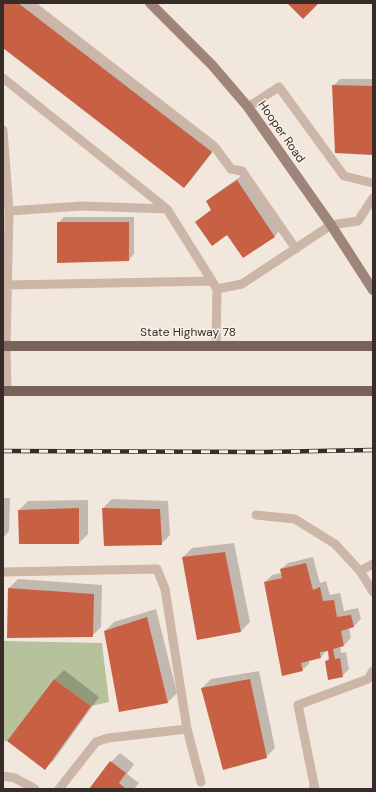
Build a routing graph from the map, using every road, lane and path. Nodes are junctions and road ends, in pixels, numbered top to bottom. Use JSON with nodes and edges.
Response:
{"nodes":[{"id":1,"x":29,"y":3,"type":"edge"},
{"id":2,"x":150,"y":3,"type":"edge"},
{"id":3,"x":3,"y":78,"type":"edge"},
{"id":4,"x":248,"y":107,"type":"junction"},
{"id":5,"x":3,"y":130,"type":"edge"},
{"id":6,"x":373,"y":183,"type":"edge"},
{"id":7,"x":373,"y":198,"type":"edge"},
{"id":8,"x":167,"y":209,"type":"junction"},
{"id":9,"x":9,"y":211,"type":"junction"},
{"id":10,"x":331,"y":225,"type":"junction"},
{"id":11,"x":296,"y":249,"type":"junction"},
{"id":12,"x":8,"y":285,"type":"junction"},
{"id":13,"x":215,"y":285,"type":"junction"},
{"id":14,"x":373,"y":290,"type":"edge"},
{"id":15,"x":4,"y":346,"type":"edge"},
{"id":16,"x":216,"y":346,"type":"junction"},
{"id":17,"x":373,"y":346,"type":"edge"},
{"id":18,"x":5,"y":391,"type":"edge"},
{"id":19,"x":373,"y":391,"type":"edge"},
{"id":20,"x":256,"y":515,"type":"dead end"},
{"id":21,"x":373,"y":564,"type":"edge"},
{"id":22,"x":360,"y":571,"type":"junction"},
{"id":23,"x":3,"y":572,"type":"edge"},
{"id":24,"x":373,"y":592,"type":"edge"},
{"id":25,"x":373,"y":670,"type":"edge"},
{"id":26,"x":186,"y":728,"type":"junction"},
{"id":27,"x":3,"y":776,"type":"edge"},
{"id":28,"x":201,"y":782,"type":"dead end"},
{"id":29,"x":34,"y":789,"type":"edge"},
{"id":30,"x":60,"y":789,"type":"edge"},
{"id":31,"x":314,"y":789,"type":"edge"}],
"edges":[{"from":1,"to":11,"type":"lane"},
{"from":2,"to":4,"type":"street","name":"Hooper Road"},
{"from":3,"to":8,"type":"lane"},
{"from":4,"to":6,"type":"lane"},
{"from":4,"to":10,"type":"street","name":"Hooper Road"},
{"from":5,"to":9,"type":"lane"},
{"from":7,"to":10,"type":"lane"},
{"from":8,"to":9,"type":"lane"},
{"from":8,"to":13,"type":"lane"},
{"from":9,"to":12,"type":"lane"},
{"from":10,"to":11,"type":"lane"},
{"from":10,"to":14,"type":"street","name":"Hooper Road"},
{"from":11,"to":13,"type":"lane"},
{"from":12,"to":13,"type":"lane"},
{"from":12,"to":15,"type":"lane"},
{"from":13,"to":16,"type":"lane"},
{"from":15,"to":16,"type":"main road","name":"State Highway 78"},
{"from":15,"to":18,"type":"lane"},
{"from":16,"to":17,"type":"main road","name":"State Highway 78"},
{"from":18,"to":19,"type":"main road"},
{"from":20,"to":22,"type":"lane"},
{"from":21,"to":22,"type":"lane"},
{"from":22,"to":24,"type":"lane"},
{"from":23,"to":26,"type":"lane"},
{"from":25,"to":31,"type":"lane"},
{"from":26,"to":28,"type":"lane"},
{"from":26,"to":30,"type":"lane"},
{"from":27,"to":29,"type":"lane"}]}
